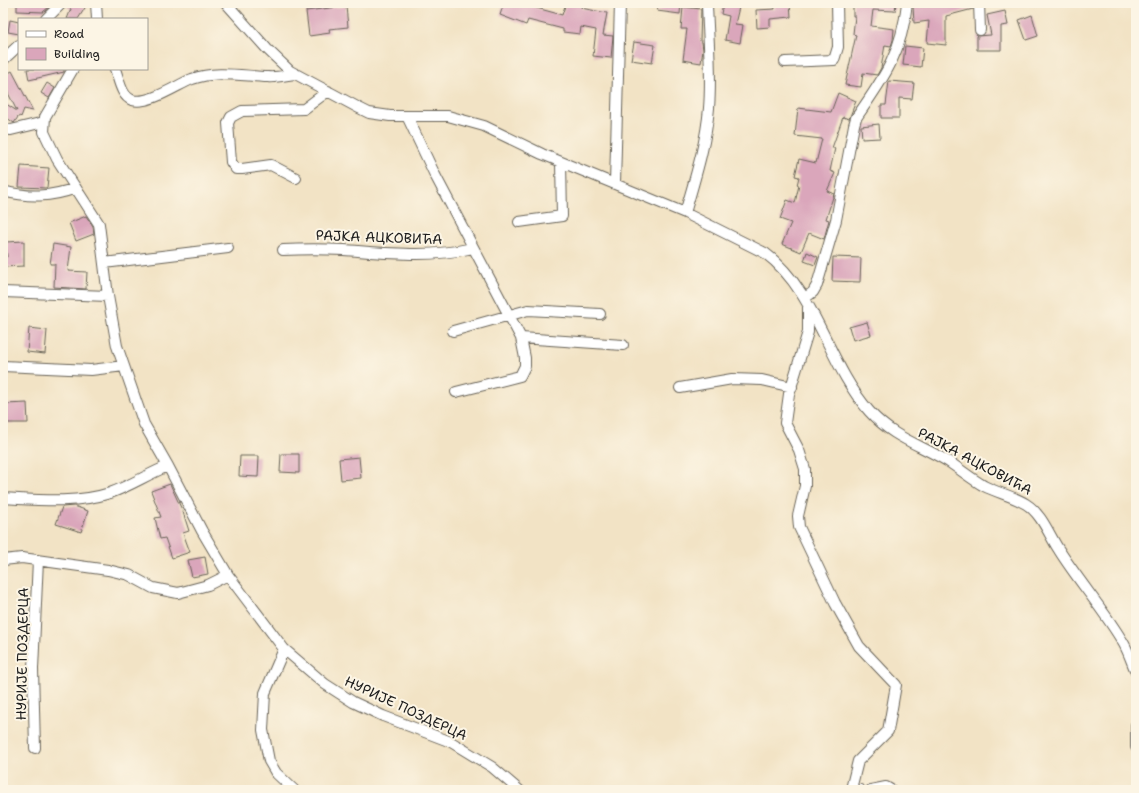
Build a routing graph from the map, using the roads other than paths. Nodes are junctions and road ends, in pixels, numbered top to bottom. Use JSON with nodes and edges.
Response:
{"nodes":[{"id":1,"x":62,"y":3,"type":"edge"},
{"id":2,"x":226,"y":3,"type":"edge"},
{"id":3,"x":620,"y":3,"type":"edge"},
{"id":4,"x":707,"y":3,"type":"edge"},
{"id":5,"x":837,"y":3,"type":"edge"},
{"id":6,"x":907,"y":3,"type":"edge"},
{"id":7,"x":979,"y":3,"type":"edge"},
{"id":8,"x":47,"y":18,"type":"edge"},
{"id":9,"x":980,"y":30,"type":"dead end"},
{"id":10,"x":18,"y":46,"type":"edge"},
{"id":11,"x":3,"y":60,"type":"edge"},
{"id":12,"x":785,"y":62,"type":"dead end"},
{"id":13,"x":72,"y":70,"type":"edge"},
{"id":14,"x":115,"y":70,"type":"edge"},
{"id":15,"x":295,"y":74,"type":"junction"},
{"id":16,"x":328,"y":91,"type":"junction"},
{"id":17,"x":407,"y":116,"type":"junction"},
{"id":18,"x":44,"y":122,"type":"junction"},
{"id":19,"x":3,"y":129,"type":"edge"},
{"id":20,"x":561,"y":162,"type":"junction"},
{"id":21,"x":296,"y":178,"type":"dead end"},
{"id":22,"x":615,"y":183,"type":"junction"},
{"id":23,"x":76,"y":188,"type":"junction"},
{"id":24,"x":3,"y":191,"type":"edge"},
{"id":25,"x":685,"y":213,"type":"junction"},
{"id":26,"x":519,"y":222,"type":"dead end"},
{"id":27,"x":228,"y":248,"type":"dead end"},
{"id":28,"x":473,"y":248,"type":"junction"},
{"id":29,"x":283,"y":250,"type":"dead end"},
{"id":30,"x":104,"y":263,"type":"junction"},
{"id":31,"x":3,"y":292,"type":"edge"},
{"id":32,"x":108,"y":296,"type":"junction"},
{"id":33,"x":806,"y":301,"type":"junction"},
{"id":34,"x":600,"y":314,"type":"dead end"},
{"id":35,"x":510,"y":315,"type":"junction"},
{"id":36,"x":453,"y":332,"type":"dead end"},
{"id":37,"x":521,"y":338,"type":"junction"},
{"id":38,"x":623,"y":345,"type":"dead end"},
{"id":39,"x":3,"y":366,"type":"edge"},
{"id":40,"x":124,"y":366,"type":"junction"},
{"id":41,"x":792,"y":387,"type":"junction"},
{"id":42,"x":680,"y":388,"type":"dead end"},
{"id":43,"x":456,"y":392,"type":"dead end"},
{"id":44,"x":168,"y":466,"type":"junction"},
{"id":45,"x":3,"y":498,"type":"edge"},
{"id":46,"x":3,"y":560,"type":"edge"},
{"id":47,"x":38,"y":560,"type":"junction"},
{"id":48,"x":228,"y":575,"type":"junction"},
{"id":49,"x":284,"y":649,"type":"junction"},
{"id":50,"x":1136,"y":672,"type":"edge"},
{"id":51,"x":1136,"y":725,"type":"edge"},
{"id":52,"x":1136,"y":747,"type":"edge"},
{"id":53,"x":36,"y":748,"type":"dead end"},
{"id":54,"x":294,"y":790,"type":"edge"},
{"id":55,"x":519,"y":790,"type":"edge"},
{"id":56,"x":860,"y":790,"type":"edge"},
{"id":57,"x":871,"y":790,"type":"edge"},
{"id":58,"x":891,"y":790,"type":"edge"}],
"edges":[{"from":1,"to":8,"type":"street"},
{"from":2,"to":15,"type":"street","name":"РАЈКА АЦКОВИЋА"},
{"from":3,"to":22,"type":"street"},
{"from":4,"to":25,"type":"street"},
{"from":5,"to":12,"type":"street"},
{"from":6,"to":33,"type":"street"},
{"from":7,"to":9,"type":"street"},
{"from":10,"to":11,"type":"street"},
{"from":13,"to":18,"type":"street"},
{"from":14,"to":15,"type":"street"},
{"from":15,"to":16,"type":"street","name":"РАЈКА АЦКОВИЋА"},
{"from":16,"to":17,"type":"street","name":"РАЈКА АЦКОВИЋА"},
{"from":16,"to":21,"type":"street"},
{"from":17,"to":20,"type":"street","name":"РАЈКА АЦКОВИЋА"},
{"from":17,"to":28,"type":"street","name":"РАЈКА АЦКОВИЋА"},
{"from":18,"to":19,"type":"street"},
{"from":18,"to":23,"type":"street","name":"НУРИЈЕ ПОЗДЕРЦА"},
{"from":20,"to":22,"type":"street","name":"РАЈКА АЦКОВИЋА"},
{"from":20,"to":26,"type":"street"},
{"from":22,"to":25,"type":"street","name":"РАЈКА АЦКОВИЋА"},
{"from":23,"to":24,"type":"street"},
{"from":23,"to":30,"type":"street","name":"НУРИЈЕ ПОЗДЕРЦА"},
{"from":25,"to":33,"type":"street","name":"РАЈКА АЦКОВИЋА"},
{"from":27,"to":30,"type":"street"},
{"from":28,"to":29,"type":"street","name":"РАЈКА АЦКОВИЋА"},
{"from":28,"to":35,"type":"street","name":"РАЈКА АЦКОВИЋА"},
{"from":30,"to":32,"type":"street","name":"НУРИЈЕ ПОЗДЕРЦА"},
{"from":31,"to":32,"type":"street"},
{"from":32,"to":40,"type":"street","name":"НУРИЈЕ ПОЗДЕРЦА"},
{"from":33,"to":41,"type":"street"},
{"from":33,"to":50,"type":"street","name":"РАЈКА АЦКОВИЋА"},
{"from":34,"to":35,"type":"street"},
{"from":35,"to":36,"type":"street"},
{"from":35,"to":37,"type":"street","name":"РАЈКА АЦКОВИЋА"},
{"from":37,"to":38,"type":"street"},
{"from":37,"to":43,"type":"street","name":"РАЈКА АЦКОВИЋА"},
{"from":39,"to":40,"type":"street"},
{"from":40,"to":44,"type":"street","name":"НУРИЈЕ ПОЗДЕРЦА"},
{"from":41,"to":42,"type":"street"},
{"from":41,"to":56,"type":"street"},
{"from":44,"to":45,"type":"street"},
{"from":44,"to":48,"type":"street","name":"НУРИЈЕ ПОЗДЕРЦА"},
{"from":46,"to":47,"type":"street"},
{"from":47,"to":48,"type":"street"},
{"from":47,"to":53,"type":"street","name":"НУРИЈЕ ПОЗДЕРЦА"},
{"from":48,"to":49,"type":"street","name":"НУРИЈЕ ПОЗДЕРЦА"},
{"from":49,"to":54,"type":"street"},
{"from":49,"to":55,"type":"street","name":"НУРИЈЕ ПОЗДЕРЦА"},
{"from":51,"to":52,"type":"street"},
{"from":57,"to":58,"type":"street"}]}
